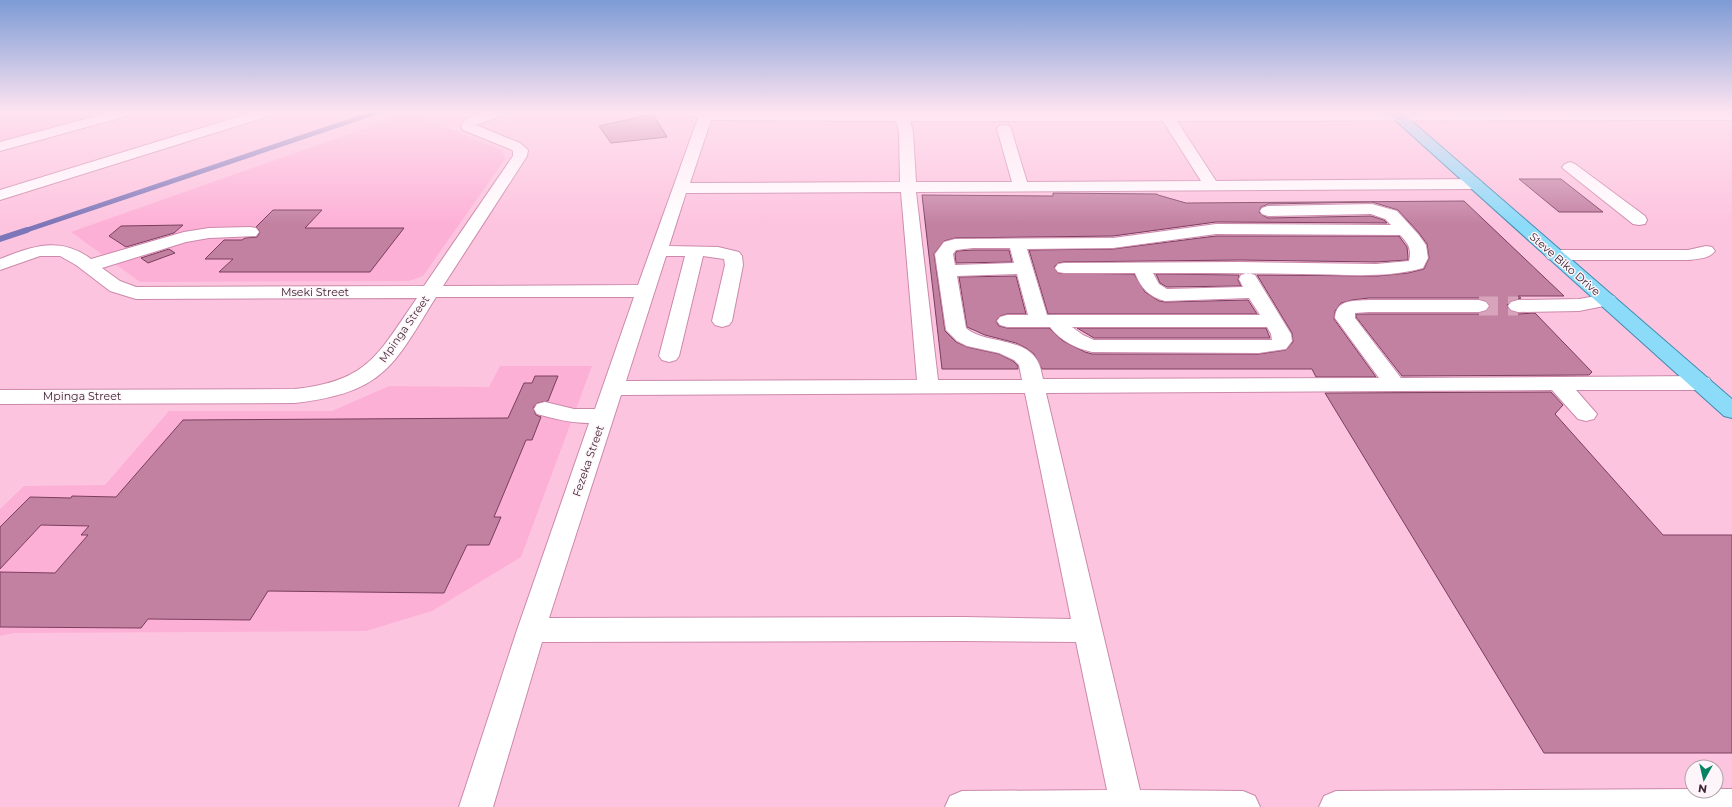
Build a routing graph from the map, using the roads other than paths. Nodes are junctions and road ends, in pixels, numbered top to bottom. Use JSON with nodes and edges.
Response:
{"nodes":[{"id":1,"x":149,"y":149,"type":"edge"},
{"id":2,"x":519,"y":149,"type":"edge"},
{"id":3,"x":693,"y":149,"type":"edge"},
{"id":4,"x":907,"y":149,"type":"edge"},
{"id":5,"x":1010,"y":149,"type":"edge"},
{"id":6,"x":1187,"y":149,"type":"edge"},
{"id":7,"x":1435,"y":149,"type":"edge"},
{"id":8,"x":1570,"y":167,"type":"dead end"},
{"id":9,"x":908,"y":186,"type":"junction"},
{"id":10,"x":1021,"y":186,"type":"junction"},
{"id":11,"x":1212,"y":186,"type":"junction"},
{"id":12,"x":680,"y":188,"type":"junction"},
{"id":13,"x":1481,"y":190,"type":"junction"},
{"id":14,"x":0,"y":195,"type":"edge"},
{"id":15,"x":1268,"y":210,"type":"dead end"},
{"id":16,"x":1639,"y":220,"type":"dead end"},
{"id":17,"x":1405,"y":230,"type":"junction"},
{"id":18,"x":250,"y":232,"type":"dead end"},
{"id":19,"x":1017,"y":243,"type":"junction"},
{"id":20,"x":1670,"y":244,"type":"dead end"},
{"id":21,"x":659,"y":251,"type":"junction"},
{"id":22,"x":695,"y":251,"type":"junction"},
{"id":23,"x":1706,"y":251,"type":"dead end"},
{"id":24,"x":1554,"y":255,"type":"junction"},
{"id":25,"x":1688,"y":256,"type":"junction"},
{"id":26,"x":0,"y":265,"type":"edge"},
{"id":27,"x":88,"y":266,"type":"junction"},
{"id":28,"x":1241,"y":267,"type":"junction"},
{"id":29,"x":1024,"y":268,"type":"junction"},
{"id":30,"x":1064,"y":268,"type":"dead end"},
{"id":31,"x":1142,"y":268,"type":"junction"},
{"id":32,"x":947,"y":271,"type":"junction"},
{"id":33,"x":645,"y":291,"type":"junction"},
{"id":34,"x":430,"y":292,"type":"junction"},
{"id":35,"x":1255,"y":292,"type":"junction"},
{"id":36,"x":1607,"y":300,"type":"junction"},
{"id":37,"x":1478,"y":306,"type":"tunnel mouth"},
{"id":38,"x":1518,"y":306,"type":"tunnel mouth"},
{"id":39,"x":722,"y":321,"type":"dead end"},
{"id":40,"x":1007,"y":321,"type":"dead end"},
{"id":41,"x":1047,"y":321,"type":"junction"},
{"id":42,"x":669,"y":356,"type":"dead end"},
{"id":43,"x":1701,"y":383,"type":"junction"},
{"id":44,"x":1395,"y":384,"type":"junction"},
{"id":45,"x":1558,"y":384,"type":"junction"},
{"id":46,"x":928,"y":386,"type":"junction"},
{"id":47,"x":1035,"y":387,"type":"junction"},
{"id":48,"x":613,"y":388,"type":"junction"},
{"id":49,"x":0,"y":397,"type":"edge"},
{"id":50,"x":545,"y":409,"type":"dead end"},
{"id":51,"x":1732,"y":411,"type":"edge"},
{"id":52,"x":1586,"y":414,"type":"dead end"},
{"id":53,"x":603,"y":416,"type":"junction"},
{"id":54,"x":531,"y":630,"type":"junction"},
{"id":55,"x":1088,"y":631,"type":"junction"},
{"id":56,"x":1732,"y":805,"type":"edge"},
{"id":57,"x":1127,"y":806,"type":"junction"},
{"id":58,"x":1627,"y":806,"type":"edge"},
{"id":59,"x":476,"y":807,"type":"edge"},
{"id":60,"x":962,"y":807,"type":"edge"},
{"id":61,"x":1243,"y":807,"type":"edge"},
{"id":62,"x":1336,"y":807,"type":"edge"}],
"edges":[{"from":1,"to":14,"type":"street"},
{"from":2,"to":34,"type":"street","name":"Mpinga Street"},
{"from":3,"to":12,"type":"street","name":"Fezeka Street"},
{"from":4,"to":9,"type":"street"},
{"from":5,"to":10,"type":"street"},
{"from":6,"to":11,"type":"street"},
{"from":7,"to":13,"type":"main road","name":"Steve Biko Drive"},
{"from":8,"to":16,"type":"street"},
{"from":9,"to":10,"type":"street"},
{"from":9,"to":12,"type":"street"},
{"from":9,"to":46,"type":"street"},
{"from":10,"to":11,"type":"street"},
{"from":11,"to":13,"type":"street"},
{"from":12,"to":21,"type":"street","name":"Fezeka Street"},
{"from":13,"to":24,"type":"main road","name":"Steve Biko Drive"},
{"from":15,"to":17,"type":"street"},
{"from":17,"to":19,"type":"street"},
{"from":17,"to":28,"type":"street"},
{"from":18,"to":27,"type":"street"},
{"from":19,"to":29,"type":"street"},
{"from":19,"to":32,"type":"street"},
{"from":20,"to":25,"type":"street"},
{"from":21,"to":22,"type":"street"},
{"from":21,"to":33,"type":"street","name":"Fezeka Street"},
{"from":22,"to":39,"type":"street"},
{"from":22,"to":42,"type":"street"},
{"from":23,"to":25,"type":"street"},
{"from":24,"to":25,"type":"street"},
{"from":24,"to":36,"type":"main road","name":"Steve Biko Drive"},
{"from":26,"to":27,"type":"street","name":"Mseki Street"},
{"from":27,"to":34,"type":"street","name":"Mseki Street"},
{"from":28,"to":31,"type":"street"},
{"from":28,"to":35,"type":"street"},
{"from":29,"to":32,"type":"street"},
{"from":29,"to":41,"type":"street"},
{"from":30,"to":31,"type":"street"},
{"from":31,"to":35,"type":"street"},
{"from":32,"to":47,"type":"street"},
{"from":33,"to":34,"type":"street","name":"Mseki Street"},
{"from":33,"to":48,"type":"street","name":"Fezeka Street"},
{"from":34,"to":49,"type":"street","name":"Mpinga Street"},
{"from":35,"to":41,"type":"street"},
{"from":36,"to":38,"type":"street"},
{"from":36,"to":43,"type":"main road","name":"Steve Biko Drive"},
{"from":37,"to":44,"type":"street"},
{"from":40,"to":41,"type":"street"},
{"from":43,"to":45,"type":"street"},
{"from":43,"to":51,"type":"main road","name":"Steve Biko Drive"},
{"from":44,"to":45,"type":"street"},
{"from":44,"to":47,"type":"street"},
{"from":45,"to":52,"type":"street"},
{"from":46,"to":47,"type":"street"},
{"from":46,"to":48,"type":"street"},
{"from":47,"to":55,"type":"street"},
{"from":48,"to":53,"type":"street","name":"Fezeka Street"},
{"from":50,"to":53,"type":"street"},
{"from":53,"to":54,"type":"street","name":"Fezeka Street"},
{"from":54,"to":55,"type":"street"},
{"from":54,"to":59,"type":"street","name":"Fezeka Street"},
{"from":55,"to":57,"type":"street"},
{"from":56,"to":58,"type":"street"},
{"from":57,"to":60,"type":"street"},
{"from":57,"to":61,"type":"street"},
{"from":58,"to":62,"type":"street"}]}
